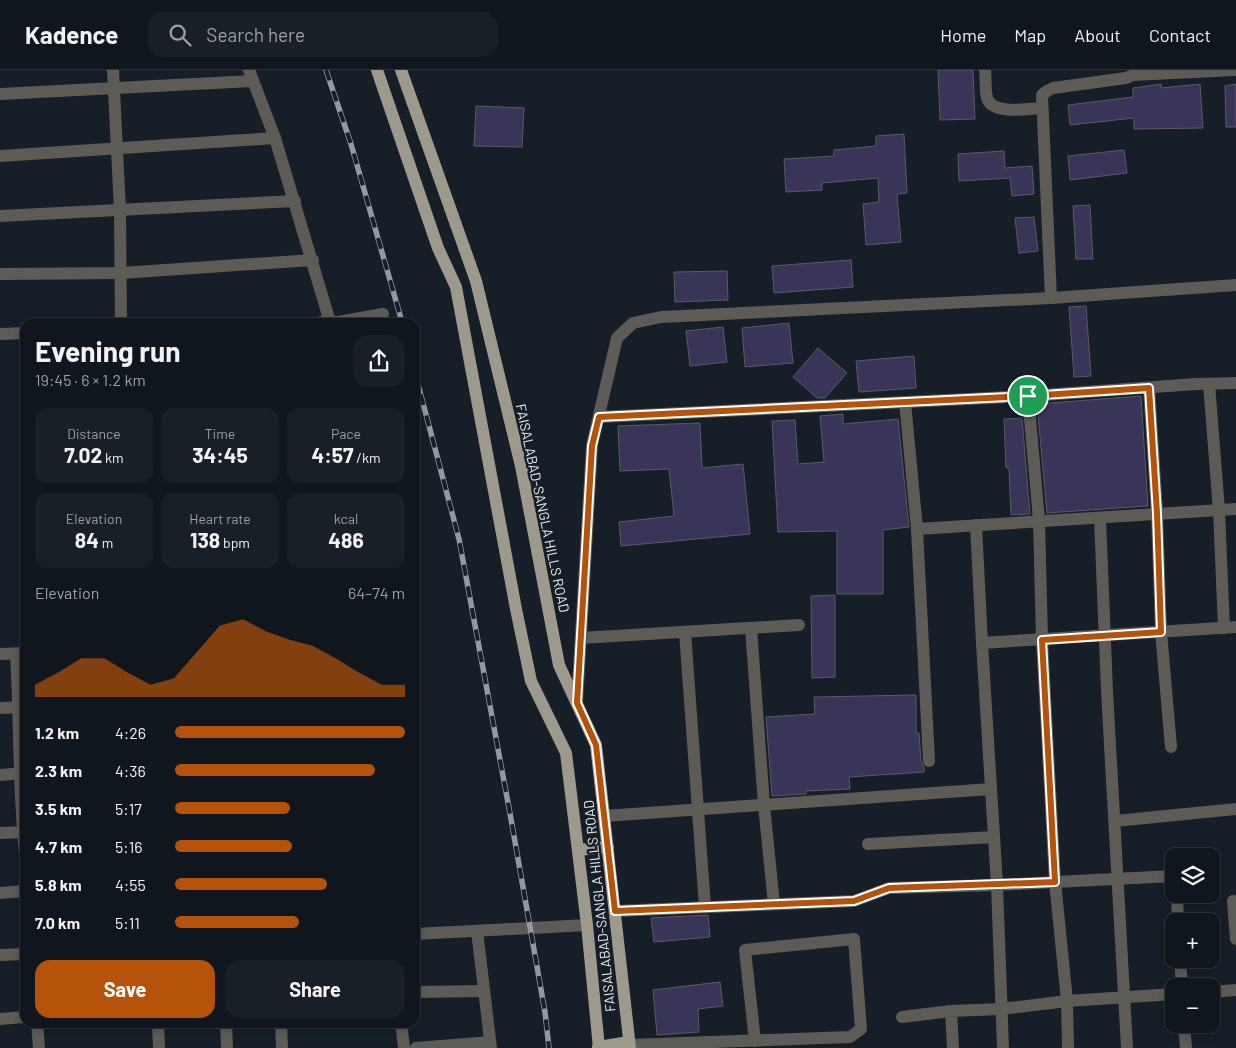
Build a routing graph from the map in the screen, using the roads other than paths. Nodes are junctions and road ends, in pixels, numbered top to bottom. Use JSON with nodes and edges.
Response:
{"nodes":[{"id":1,"x":113,"y":70,"type":"edge"},
{"id":2,"x":377,"y":70,"type":"edge"},
{"id":3,"x":401,"y":70,"type":"edge"},
{"id":4,"x":985,"y":70,"type":"edge"},
{"id":5,"x":1234,"y":70,"type":"edge"},
{"id":6,"x":1135,"y":72,"type":"edge"},
{"id":7,"x":250,"y":76,"type":"edge"},
{"id":8,"x":115,"y":87,"type":"junction"},
{"id":9,"x":0,"y":94,"type":"edge"},
{"id":10,"x":1042,"y":108,"type":"junction"},
{"id":11,"x":275,"y":138,"type":"junction"},
{"id":12,"x":117,"y":149,"type":"junction"},
{"id":13,"x":0,"y":156,"type":"edge"},
{"id":14,"x":295,"y":202,"type":"junction"},
{"id":15,"x":120,"y":210,"type":"junction"},
{"id":16,"x":0,"y":216,"type":"edge"},
{"id":17,"x":313,"y":260,"type":"junction"},
{"id":18,"x":121,"y":273,"type":"junction"},
{"id":19,"x":0,"y":274,"type":"edge"},
{"id":20,"x":1236,"y":285,"type":"edge"},
{"id":21,"x":1051,"y":298,"type":"junction"},
{"id":22,"x":382,"y":314,"type":"dead end"},
{"id":23,"x":121,"y":318,"type":"edge"},
{"id":24,"x":329,"y":318,"type":"edge"},
{"id":25,"x":360,"y":318,"type":"edge"},
{"id":26,"x":20,"y":333,"type":"edge"},
{"id":27,"x":0,"y":334,"type":"edge"},
{"id":28,"x":1236,"y":383,"type":"edge"},
{"id":29,"x":1209,"y":384,"type":"junction"},
{"id":30,"x":1149,"y":388,"type":"junction"},
{"id":31,"x":1028,"y":396,"type":"junction"},
{"id":32,"x":906,"y":402,"type":"junction"},
{"id":33,"x":599,"y":417,"type":"junction"},
{"id":34,"x":1236,"y":509,"type":"edge"},
{"id":35,"x":1219,"y":510,"type":"junction"},
{"id":36,"x":1157,"y":513,"type":"junction"},
{"id":37,"x":1100,"y":518,"type":"junction"},
{"id":38,"x":1038,"y":520,"type":"junction"},
{"id":39,"x":976,"y":525,"type":"junction"},
{"id":40,"x":917,"y":529,"type":"junction"},
{"id":41,"x":799,"y":624,"type":"dead end"},
{"id":42,"x":1230,"y":627,"type":"edge"},
{"id":43,"x":751,"y":628,"type":"junction"},
{"id":44,"x":685,"y":632,"type":"junction"},
{"id":45,"x":1161,"y":632,"type":"junction"},
{"id":46,"x":1105,"y":635,"type":"junction"},
{"id":47,"x":581,"y":638,"type":"junction"},
{"id":48,"x":1042,"y":640,"type":"junction"},
{"id":49,"x":982,"y":643,"type":"junction"},
{"id":50,"x":20,"y":653,"type":"edge"},
{"id":51,"x":0,"y":654,"type":"edge"},
{"id":52,"x":577,"y":703,"type":"junction"},
{"id":53,"x":20,"y":707,"type":"edge"},
{"id":54,"x":0,"y":708,"type":"edge"},
{"id":55,"x":1171,"y":747,"type":"dead end"},
{"id":56,"x":929,"y":760,"type":"dead end"},
{"id":57,"x":20,"y":773,"type":"edge"},
{"id":58,"x":0,"y":774,"type":"edge"},
{"id":59,"x":991,"y":789,"type":"junction"},
{"id":60,"x":764,"y":805,"type":"junction"},
{"id":61,"x":697,"y":809,"type":"junction"},
{"id":62,"x":1236,"y":810,"type":"edge"},
{"id":63,"x":604,"y":816,"type":"junction"},
{"id":64,"x":1115,"y":821,"type":"junction"},
{"id":65,"x":20,"y":832,"type":"edge"},
{"id":66,"x":0,"y":833,"type":"edge"},
{"id":67,"x":994,"y":837,"type":"junction"},
{"id":68,"x":868,"y":844,"type":"dead end"},
{"id":69,"x":608,"y":848,"type":"junction"},
{"id":70,"x":578,"y":850,"type":"junction"},
{"id":71,"x":1165,"y":876,"type":"edge"},
{"id":72,"x":1118,"y":879,"type":"junction"},
{"id":73,"x":1055,"y":882,"type":"junction"},
{"id":74,"x":997,"y":885,"type":"junction"},
{"id":75,"x":20,"y":891,"type":"edge"},
{"id":76,"x":0,"y":893,"type":"edge"},
{"id":77,"x":1233,"y":901,"type":"dead end"},
{"id":78,"x":774,"y":904,"type":"junction"},
{"id":79,"x":705,"y":907,"type":"junction"},
{"id":80,"x":615,"y":911,"type":"junction"},
{"id":81,"x":587,"y":925,"type":"junction"},
{"id":82,"x":477,"y":931,"type":"junction"},
{"id":83,"x":420,"y":934,"type":"edge"},
{"id":84,"x":1236,"y":939,"type":"edge"},
{"id":85,"x":20,"y":954,"type":"edge"},
{"id":86,"x":0,"y":955,"type":"edge"},
{"id":87,"x":1236,"y":990,"type":"edge"},
{"id":88,"x":484,"y":991,"type":"junction"},
{"id":89,"x":1220,"y":991,"type":"edge"},
{"id":90,"x":420,"y":992,"type":"edge"},
{"id":91,"x":1165,"y":995,"type":"edge"},
{"id":92,"x":1124,"y":998,"type":"junction"},
{"id":93,"x":1067,"y":1001,"type":"junction"},
{"id":94,"x":1001,"y":1009,"type":"junction"},
{"id":95,"x":951,"y":1011,"type":"junction"},
{"id":96,"x":20,"y":1017,"type":"edge"},
{"id":97,"x":902,"y":1017,"type":"dead end"},
{"id":98,"x":0,"y":1018,"type":"edge"},
{"id":99,"x":37,"y":1028,"type":"edge"},
{"id":100,"x":158,"y":1028,"type":"edge"},
{"id":101,"x":226,"y":1028,"type":"edge"},
{"id":102,"x":281,"y":1028,"type":"edge"},
{"id":103,"x":402,"y":1028,"type":"edge"},
{"id":104,"x":1185,"y":1033,"type":"edge"},
{"id":105,"x":755,"y":1040,"type":"junction"},
{"id":106,"x":490,"y":1045,"type":"edge"},
{"id":107,"x":630,"y":1045,"type":"edge"},
{"id":108,"x":599,"y":1047,"type":"edge"},
{"id":109,"x":38,"y":1048,"type":"edge"},
{"id":110,"x":159,"y":1048,"type":"edge"},
{"id":111,"x":227,"y":1048,"type":"edge"},
{"id":112,"x":282,"y":1048,"type":"edge"},
{"id":113,"x":404,"y":1048,"type":"edge"},
{"id":114,"x":416,"y":1048,"type":"edge"},
{"id":115,"x":615,"y":1048,"type":"edge"},
{"id":116,"x":953,"y":1048,"type":"edge"},
{"id":117,"x":1003,"y":1048,"type":"edge"},
{"id":118,"x":1068,"y":1048,"type":"edge"},
{"id":119,"x":1128,"y":1048,"type":"edge"},
{"id":120,"x":1186,"y":1048,"type":"edge"}],
"edges":[{"from":1,"to":8,"type":"street"},
{"from":2,"to":70,"type":"main road","name":"FAISALABAD-SANGLA HILLS ROAD"},
{"from":3,"to":52,"type":"main road","name":"FAISALABAD-SANGLA HILLS ROAD"},
{"from":4,"to":10,"type":"street"},
{"from":5,"to":6,"type":"street"},
{"from":6,"to":10,"type":"street"},
{"from":7,"to":8,"type":"street"},
{"from":7,"to":11,"type":"street"},
{"from":8,"to":9,"type":"street"},
{"from":8,"to":12,"type":"street"},
{"from":10,"to":21,"type":"street"},
{"from":11,"to":12,"type":"street"},
{"from":11,"to":14,"type":"street"},
{"from":12,"to":13,"type":"street"},
{"from":12,"to":15,"type":"street"},
{"from":14,"to":15,"type":"street"},
{"from":14,"to":17,"type":"street"},
{"from":15,"to":16,"type":"street"},
{"from":15,"to":18,"type":"street"},
{"from":17,"to":18,"type":"street"},
{"from":17,"to":24,"type":"street"},
{"from":18,"to":19,"type":"street"},
{"from":18,"to":23,"type":"street"},
{"from":20,"to":21,"type":"street"},
{"from":21,"to":33,"type":"street"},
{"from":22,"to":25,"type":"street"},
{"from":26,"to":27,"type":"street"},
{"from":28,"to":29,"type":"street"},
{"from":29,"to":30,"type":"street"},
{"from":29,"to":35,"type":"street"},
{"from":30,"to":31,"type":"street"},
{"from":30,"to":36,"type":"street"},
{"from":31,"to":32,"type":"street"},
{"from":31,"to":38,"type":"street"},
{"from":32,"to":33,"type":"street"},
{"from":32,"to":40,"type":"street"},
{"from":33,"to":47,"type":"street"},
{"from":34,"to":35,"type":"street"},
{"from":35,"to":36,"type":"street"},
{"from":35,"to":42,"type":"street"},
{"from":36,"to":37,"type":"street"},
{"from":36,"to":45,"type":"street"},
{"from":37,"to":38,"type":"street"},
{"from":37,"to":46,"type":"street"},
{"from":38,"to":39,"type":"street"},
{"from":38,"to":48,"type":"street"},
{"from":39,"to":40,"type":"street"},
{"from":39,"to":49,"type":"street"},
{"from":40,"to":56,"type":"street"},
{"from":41,"to":43,"type":"street"},
{"from":42,"to":45,"type":"street"},
{"from":43,"to":44,"type":"street"},
{"from":43,"to":60,"type":"street"},
{"from":44,"to":47,"type":"street"},
{"from":44,"to":61,"type":"street"},
{"from":45,"to":46,"type":"street"},
{"from":45,"to":55,"type":"street"},
{"from":46,"to":48,"type":"street"},
{"from":46,"to":64,"type":"street"},
{"from":47,"to":52,"type":"street"},
{"from":48,"to":49,"type":"street"},
{"from":48,"to":73,"type":"street"},
{"from":49,"to":59,"type":"street"},
{"from":50,"to":51,"type":"street"},
{"from":52,"to":63,"type":"main road","name":"FAISALABAD-SANGLA HILLS ROAD"},
{"from":53,"to":54,"type":"street"},
{"from":57,"to":58,"type":"street"},
{"from":59,"to":60,"type":"street"},
{"from":59,"to":67,"type":"street"},
{"from":60,"to":61,"type":"street"},
{"from":60,"to":78,"type":"street"},
{"from":61,"to":63,"type":"street"},
{"from":61,"to":79,"type":"street"},
{"from":62,"to":64,"type":"street"},
{"from":63,"to":69,"type":"main road","name":"FAISALABAD-SANGLA HILLS ROAD"},
{"from":64,"to":72,"type":"street"},
{"from":65,"to":66,"type":"street"},
{"from":67,"to":68,"type":"street"},
{"from":67,"to":74,"type":"street"},
{"from":69,"to":70,"type":"main road"},
{"from":69,"to":80,"type":"main road","name":"FAISALABAD-SANGLA HILLS ROAD"},
{"from":70,"to":81,"type":"main road","name":"FAISALABAD-SANGLA HILLS ROAD"},
{"from":71,"to":72,"type":"street"},
{"from":72,"to":73,"type":"street"},
{"from":72,"to":92,"type":"street"},
{"from":73,"to":74,"type":"street"},
{"from":73,"to":93,"type":"street"},
{"from":74,"to":78,"type":"street"},
{"from":74,"to":94,"type":"street"},
{"from":75,"to":76,"type":"street"},
{"from":77,"to":84,"type":"street"},
{"from":78,"to":79,"type":"street"},
{"from":79,"to":80,"type":"street"},
{"from":80,"to":107,"type":"main road","name":"FAISALABAD-SANGLA HILLS ROAD"},
{"from":81,"to":82,"type":"street"},
{"from":81,"to":108,"type":"main road","name":"FAISALABAD-SANGLA HILLS ROAD"},
{"from":82,"to":83,"type":"street"},
{"from":82,"to":88,"type":"street"},
{"from":85,"to":86,"type":"street"},
{"from":87,"to":89,"type":"street"},
{"from":88,"to":90,"type":"street"},
{"from":88,"to":106,"type":"street"},
{"from":91,"to":92,"type":"street"},
{"from":92,"to":93,"type":"street"},
{"from":92,"to":119,"type":"street"},
{"from":93,"to":94,"type":"street"},
{"from":93,"to":118,"type":"street"},
{"from":94,"to":95,"type":"street"},
{"from":94,"to":117,"type":"street"},
{"from":95,"to":97,"type":"street"},
{"from":95,"to":116,"type":"street"},
{"from":96,"to":98,"type":"street"},
{"from":99,"to":109,"type":"street"},
{"from":100,"to":110,"type":"street"},
{"from":101,"to":111,"type":"street"},
{"from":102,"to":112,"type":"street"},
{"from":103,"to":113,"type":"street"},
{"from":104,"to":120,"type":"street"},
{"from":105,"to":105,"type":"street"},
{"from":105,"to":107,"type":"street"},
{"from":106,"to":114,"type":"street"},
{"from":107,"to":108,"type":"main road"},
{"from":107,"to":115,"type":"street"}]}
